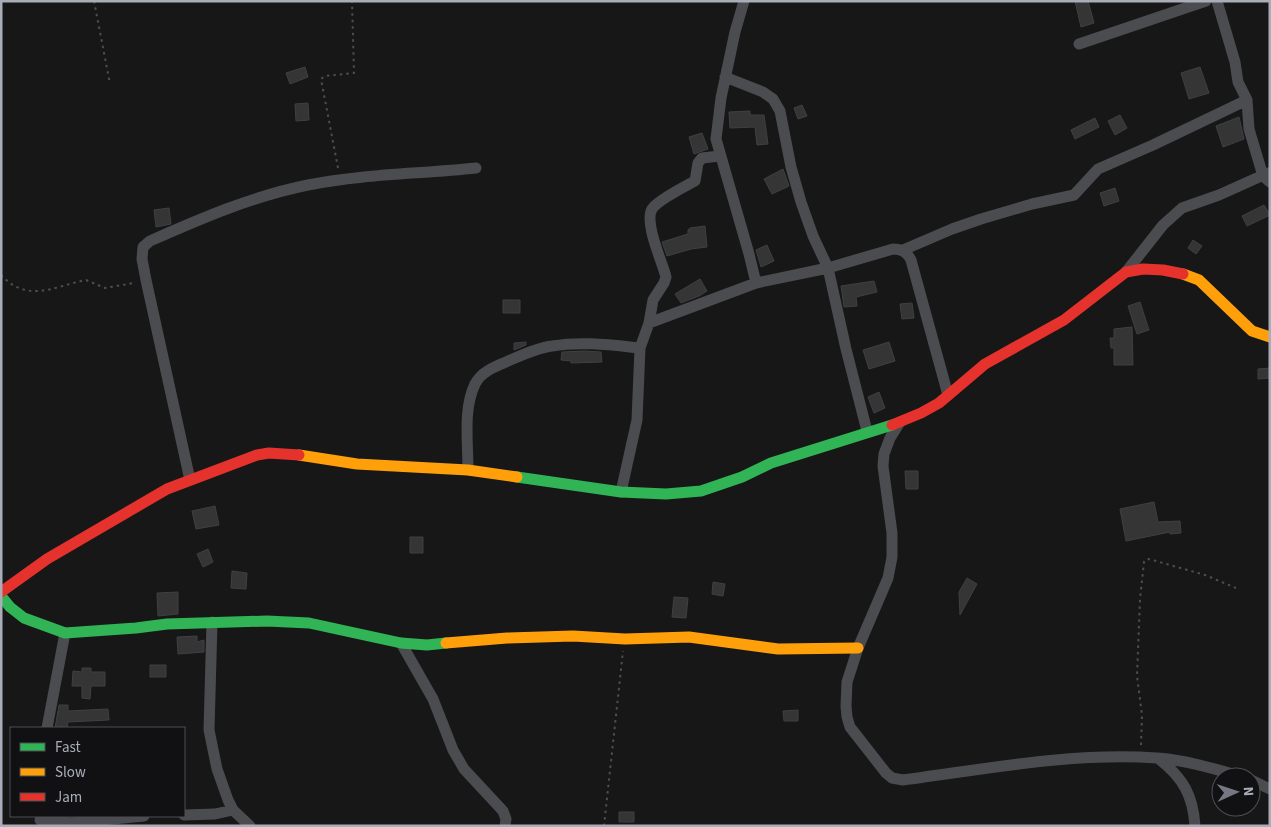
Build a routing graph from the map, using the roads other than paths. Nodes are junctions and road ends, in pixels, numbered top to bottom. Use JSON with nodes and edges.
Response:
{"nodes":[{"id":1,"x":744,"y":1,"type":"edge"},
{"id":2,"x":1206,"y":1,"type":"edge"},
{"id":3,"x":1217,"y":1,"type":"edge"},
{"id":4,"x":1079,"y":44,"type":"dead end"},
{"id":5,"x":725,"y":77,"type":"junction"},
{"id":6,"x":1247,"y":100,"type":"junction"},
{"id":7,"x":720,"y":156,"type":"junction"},
{"id":8,"x":476,"y":168,"type":"dead end"},
{"id":9,"x":1268,"y":177,"type":"edge"},
{"id":10,"x":903,"y":250,"type":"junction"},
{"id":11,"x":828,"y":268,"type":"junction"},
{"id":12,"x":1126,"y":272,"type":"junction"},
{"id":13,"x":756,"y":283,"type":"junction"},
{"id":14,"x":648,"y":323,"type":"junction"},
{"id":15,"x":1270,"y":337,"type":"edge"},
{"id":16,"x":640,"y":348,"type":"junction"},
{"id":17,"x":948,"y":395,"type":"junction"},
{"id":18,"x":900,"y":422,"type":"junction"},
{"id":19,"x":867,"y":431,"type":"junction"},
{"id":20,"x":468,"y":470,"type":"junction"},
{"id":21,"x":190,"y":480,"type":"junction"},
{"id":22,"x":621,"y":492,"type":"junction"},
{"id":23,"x":1,"y":594,"type":"edge"},
{"id":24,"x":212,"y":622,"type":"junction"},
{"id":25,"x":65,"y":633,"type":"junction"},
{"id":26,"x":401,"y":644,"type":"junction"},
{"id":27,"x":858,"y":648,"type":"junction"},
{"id":28,"x":47,"y":727,"type":"edge"},
{"id":29,"x":1158,"y":758,"type":"junction"},
{"id":30,"x":1211,"y":768,"type":"edge"},
{"id":31,"x":233,"y":810,"type":"junction"},
{"id":32,"x":185,"y":815,"type":"edge"},
{"id":33,"x":132,"y":817,"type":"edge"},
{"id":34,"x":40,"y":821,"type":"edge"},
{"id":35,"x":250,"y":826,"type":"edge"},
{"id":36,"x":505,"y":826,"type":"edge"},
{"id":37,"x":1194,"y":826,"type":"edge"}],
"edges":[{"from":1,"to":5,"type":"street"},
{"from":2,"to":4,"type":"street"},
{"from":3,"to":6,"type":"street"},
{"from":5,"to":7,"type":"street"},
{"from":5,"to":11,"type":"street"},
{"from":6,"to":9,"type":"street"},
{"from":6,"to":10,"type":"street"},
{"from":7,"to":13,"type":"street"},
{"from":7,"to":14,"type":"street"},
{"from":8,"to":21,"type":"street"},
{"from":9,"to":12,"type":"street"},
{"from":10,"to":11,"type":"street"},
{"from":10,"to":17,"type":"street"},
{"from":11,"to":13,"type":"street"},
{"from":11,"to":19,"type":"street"},
{"from":12,"to":15,"type":"street"},
{"from":12,"to":17,"type":"street"},
{"from":13,"to":14,"type":"street"},
{"from":14,"to":16,"type":"street"},
{"from":16,"to":20,"type":"street"},
{"from":16,"to":22,"type":"street"},
{"from":17,"to":18,"type":"street"},
{"from":18,"to":19,"type":"street"},
{"from":18,"to":27,"type":"street"},
{"from":19,"to":22,"type":"street"},
{"from":20,"to":21,"type":"street"},
{"from":20,"to":22,"type":"street"},
{"from":21,"to":23,"type":"street"},
{"from":23,"to":25,"type":"street"},
{"from":24,"to":25,"type":"street"},
{"from":24,"to":26,"type":"street"},
{"from":24,"to":31,"type":"street"},
{"from":25,"to":28,"type":"street"},
{"from":26,"to":27,"type":"street"},
{"from":26,"to":36,"type":"street"},
{"from":27,"to":29,"type":"street"},
{"from":29,"to":30,"type":"street"},
{"from":29,"to":37,"type":"street"},
{"from":31,"to":32,"type":"street"},
{"from":31,"to":35,"type":"street"},
{"from":33,"to":34,"type":"street"}]}
